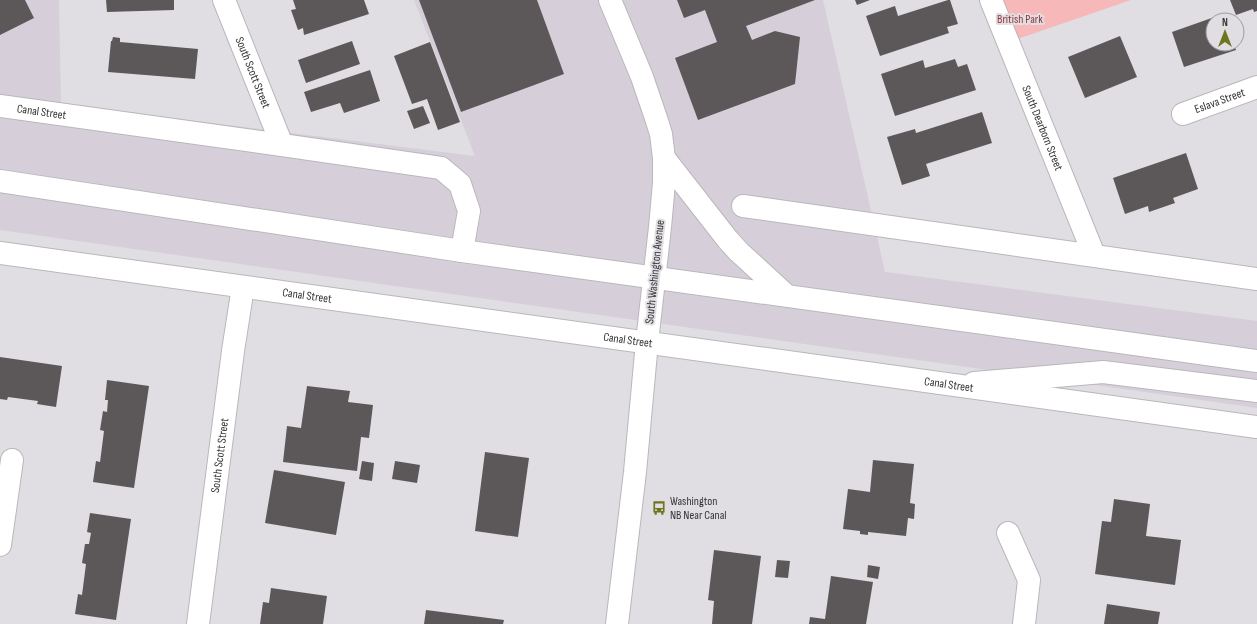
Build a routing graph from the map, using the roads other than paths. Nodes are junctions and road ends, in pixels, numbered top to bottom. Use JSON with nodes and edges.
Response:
{"nodes":[{"id":1,"x":224,"y":0,"type":"edge"},
{"id":2,"x":610,"y":0,"type":"edge"},
{"id":3,"x":991,"y":0,"type":"edge"},
{"id":4,"x":1257,"y":87,"type":"edge"},
{"id":5,"x":0,"y":106,"type":"edge"},
{"id":6,"x":1183,"y":114,"type":"dead end"},
{"id":7,"x":282,"y":145,"type":"junction"},
{"id":8,"x":664,"y":158,"type":"junction"},
{"id":9,"x":0,"y":181,"type":"edge"},
{"id":10,"x":743,"y":206,"type":"dead end"},
{"id":11,"x":462,"y":251,"type":"junction"},
{"id":12,"x":0,"y":253,"type":"edge"},
{"id":13,"x":1094,"y":255,"type":"junction"},
{"id":14,"x":655,"y":278,"type":"junction"},
{"id":15,"x":1257,"y":279,"type":"edge"},
{"id":16,"x":243,"y":287,"type":"junction"},
{"id":17,"x":786,"y":295,"type":"junction"},
{"id":18,"x":647,"y":342,"type":"junction"},
{"id":19,"x":1257,"y":361,"type":"edge"},
{"id":20,"x":956,"y":385,"type":"junction"},
{"id":21,"x":1257,"y":391,"type":"edge"},
{"id":22,"x":1257,"y":427,"type":"edge"},
{"id":23,"x":12,"y":460,"type":"dead end"},
{"id":24,"x":1008,"y":533,"type":"dead end"},
{"id":25,"x":0,"y":545,"type":"edge"},
{"id":26,"x":198,"y":624,"type":"edge"},
{"id":27,"x":617,"y":624,"type":"edge"},
{"id":28,"x":1024,"y":624,"type":"edge"}],
"edges":[{"from":1,"to":7,"type":"street","name":"South Scott Street"},
{"from":2,"to":8,"type":"street","name":"South Washington Avenue"},
{"from":3,"to":13,"type":"street","name":"South Dearborn Street"},
{"from":4,"to":6,"type":"street","name":"Eslava Street"},
{"from":5,"to":7,"type":"street","name":"Canal Street"},
{"from":7,"to":11,"type":"street","name":"Canal Street"},
{"from":8,"to":14,"type":"street","name":"South Washington Avenue"},
{"from":8,"to":17,"type":"street"},
{"from":9,"to":11,"type":"street"},
{"from":10,"to":13,"type":"street"},
{"from":11,"to":14,"type":"street"},
{"from":12,"to":16,"type":"street","name":"Canal Street"},
{"from":13,"to":15,"type":"street"},
{"from":14,"to":17,"type":"street"},
{"from":14,"to":18,"type":"street","name":"South Washington Avenue"},
{"from":16,"to":18,"type":"street","name":"Canal Street"},
{"from":16,"to":26,"type":"street","name":"South Scott Street"},
{"from":17,"to":19,"type":"street"},
{"from":18,"to":20,"type":"street","name":"Canal Street"},
{"from":18,"to":27,"type":"street","name":"South Washington Avenue"},
{"from":20,"to":21,"type":"street"},
{"from":20,"to":22,"type":"street","name":"Canal Street"},
{"from":23,"to":25,"type":"street"},
{"from":24,"to":28,"type":"street"}]}
